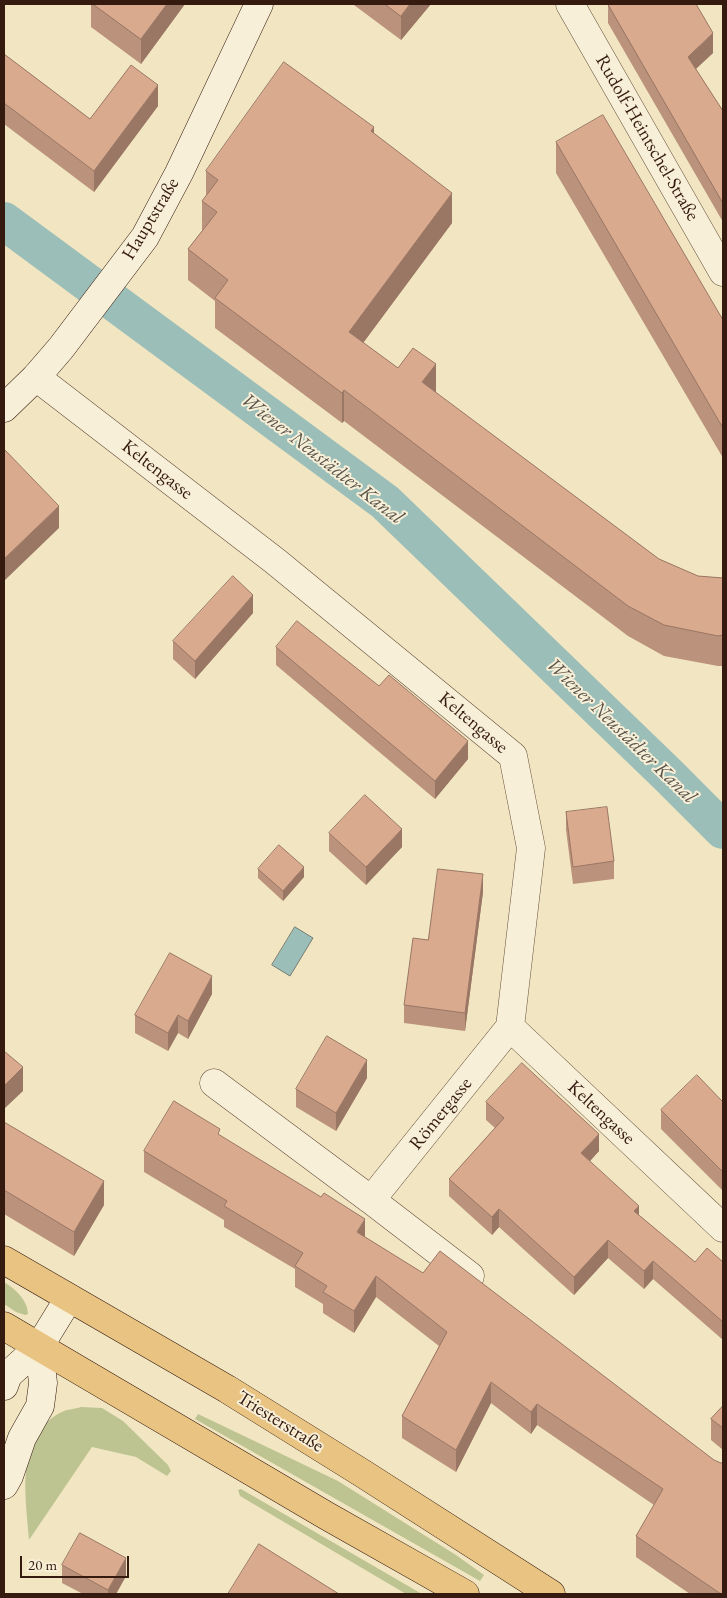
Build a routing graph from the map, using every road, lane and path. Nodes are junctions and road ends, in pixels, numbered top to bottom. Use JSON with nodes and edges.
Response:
{"nodes":[{"id":1,"x":259,"y":4,"type":"edge"},
{"id":2,"x":570,"y":4,"type":"edge"},
{"id":3,"x":723,"y":272,"type":"edge"},
{"id":4,"x":36,"y":377,"type":"junction"},
{"id":5,"x":4,"y":408,"type":"edge"},
{"id":6,"x":510,"y":1027,"type":"junction"},
{"id":7,"x":214,"y":1083,"type":"dead end"},
{"id":8,"x":371,"y":1200,"type":"junction"},
{"id":9,"x":723,"y":1228,"type":"edge"},
{"id":10,"x":4,"y":1260,"type":"edge"},
{"id":11,"x":488,"y":1290,"type":"edge"},
{"id":12,"x":69,"y":1298,"type":"junction"},
{"id":13,"x":4,"y":1326,"type":"edge"},
{"id":14,"x":39,"y":1347,"type":"junction"},
{"id":15,"x":4,"y":1386,"type":"edge"},
{"id":16,"x":4,"y":1485,"type":"edge"},
{"id":17,"x":465,"y":1594,"type":"edge"},
{"id":18,"x":551,"y":1594,"type":"edge"}],
"edges":[{"from":1,"to":4,"type":"street","name":"Hauptstraße"},
{"from":2,"to":3,"type":"street","name":"Rudolf-Heintschel-Straße"},
{"from":4,"to":5,"type":"street","name":"Hauptstraße"},
{"from":4,"to":6,"type":"street","name":"Keltengasse"},
{"from":6,"to":8,"type":"street","name":"Römergasse"},
{"from":6,"to":9,"type":"street","name":"Keltengasse"},
{"from":7,"to":8,"type":"street"},
{"from":8,"to":11,"type":"street"},
{"from":10,"to":12,"type":"main road","name":"Triesterstraße"},
{"from":12,"to":14,"type":"street"},
{"from":12,"to":18,"type":"main road","name":"Triesterstraße"},
{"from":13,"to":14,"type":"main road"},
{"from":14,"to":15,"type":"street"},
{"from":14,"to":16,"type":"street"},
{"from":14,"to":17,"type":"main road"}]}
